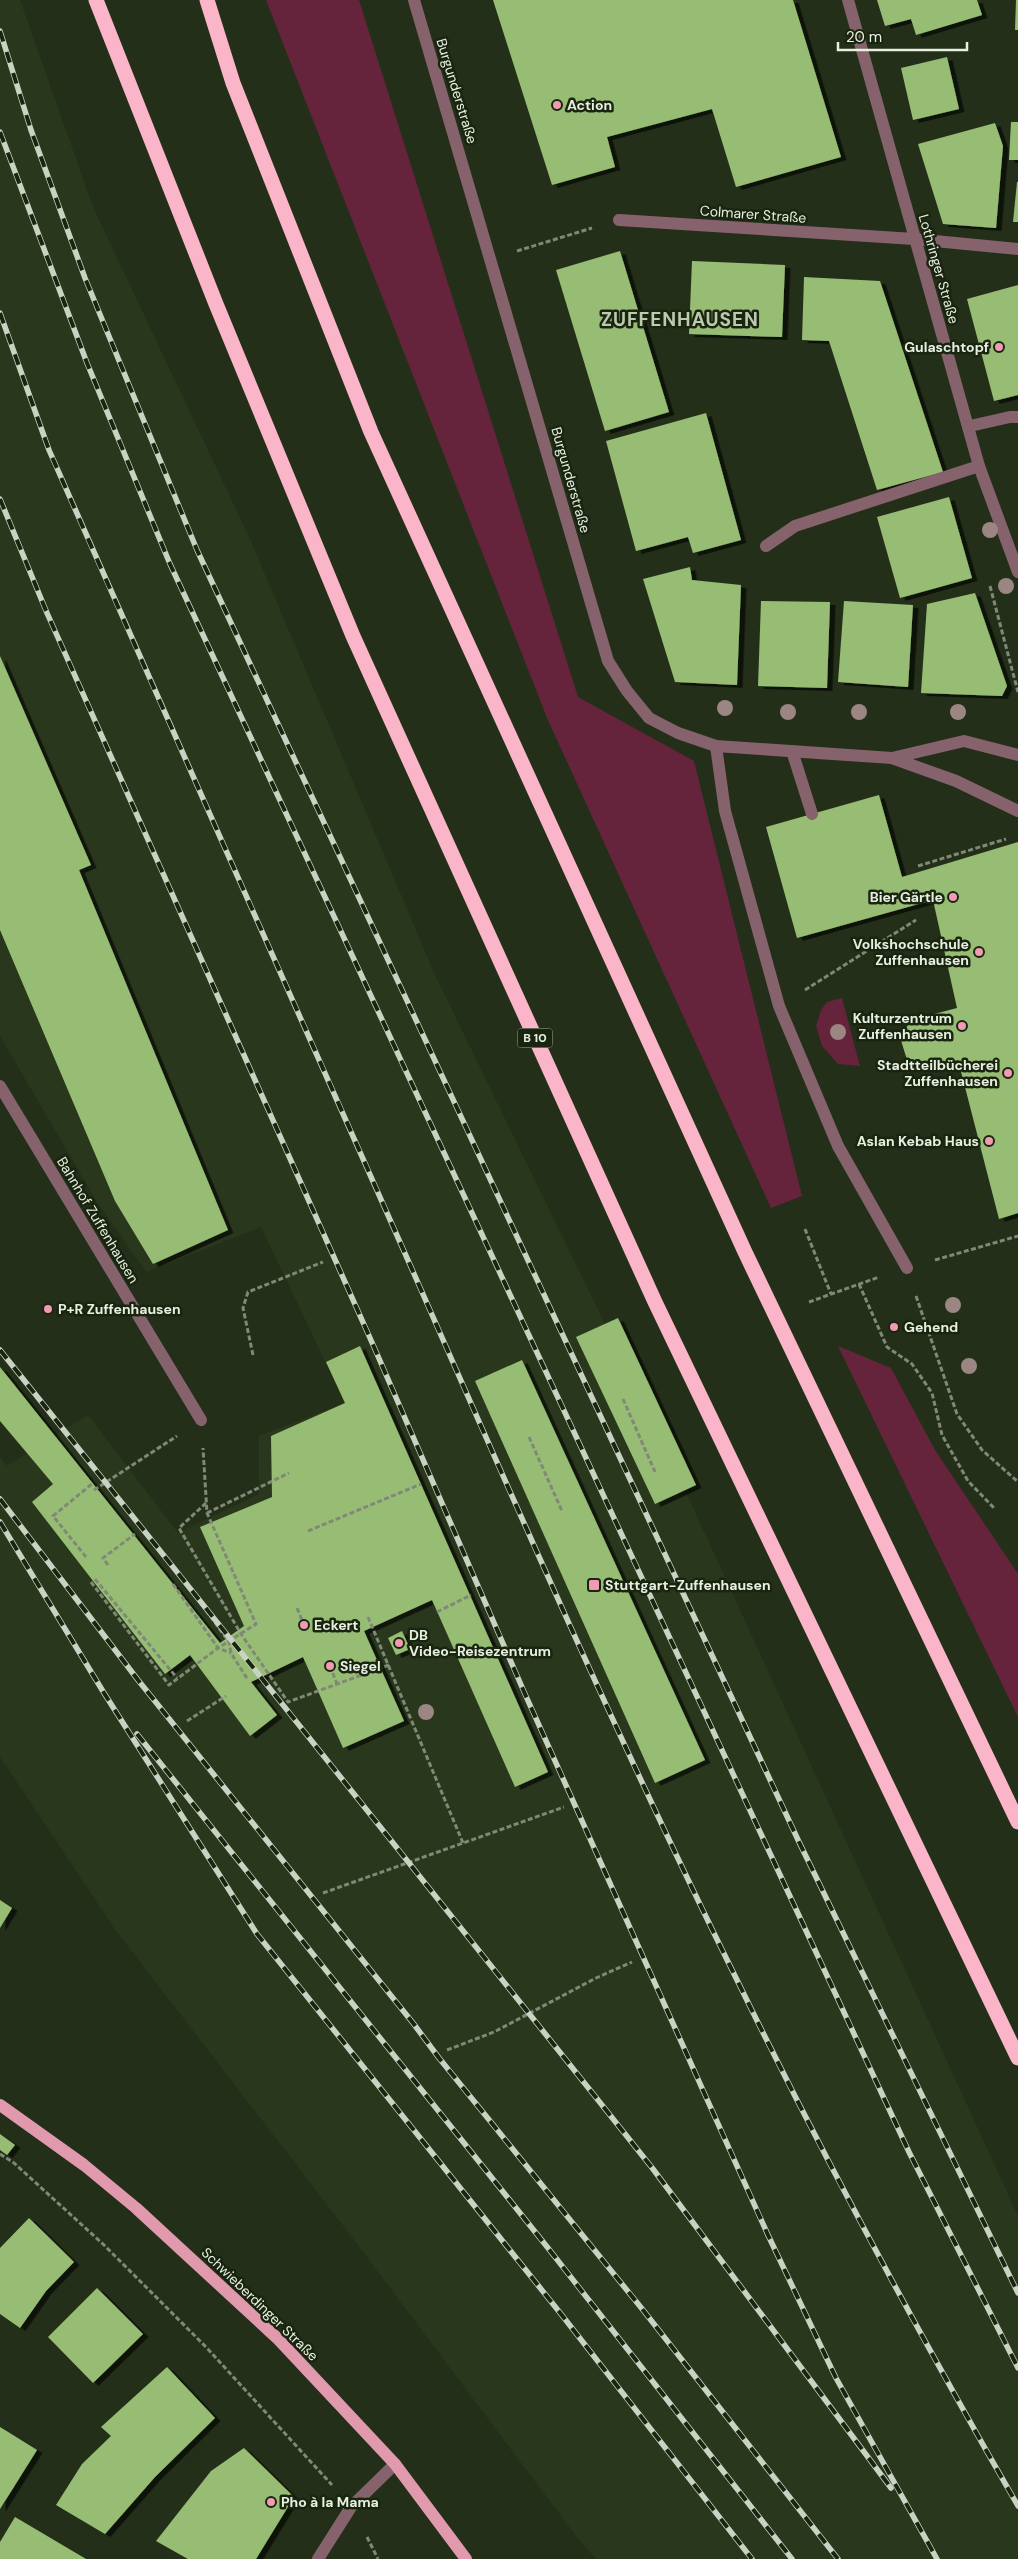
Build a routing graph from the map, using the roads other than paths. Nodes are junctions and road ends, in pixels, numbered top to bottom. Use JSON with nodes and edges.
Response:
{"nodes":[{"id":1,"x":96,"y":0,"type":"edge"},
{"id":2,"x":207,"y":0,"type":"edge"},
{"id":3,"x":414,"y":0,"type":"edge"},
{"id":4,"x":848,"y":0,"type":"edge"},
{"id":5,"x":619,"y":220,"type":"road end"},
{"id":6,"x":914,"y":239,"type":"junction"},
{"id":7,"x":1018,"y":249,"type":"edge"},
{"id":8,"x":1018,"y":417,"type":"edge"},
{"id":9,"x":970,"y":426,"type":"junction"},
{"id":10,"x":979,"y":466,"type":"junction"},
{"id":11,"x":766,"y":546,"type":"dead end"},
{"id":12,"x":1018,"y":572,"type":"edge"},
{"id":13,"x":716,"y":746,"type":"junction"},
{"id":14,"x":792,"y":751,"type":"junction"},
{"id":15,"x":1018,"y":755,"type":"edge"},
{"id":16,"x":892,"y":758,"type":"junction"},
{"id":17,"x":1018,"y":811,"type":"edge"},
{"id":18,"x":812,"y":814,"type":"dead end"},
{"id":19,"x":0,"y":1086,"type":"edge"},
{"id":20,"x":906,"y":1268,"type":"road end"},
{"id":21,"x":201,"y":1420,"type":"road end"},
{"id":22,"x":1018,"y":1822,"type":"edge"},
{"id":23,"x":1018,"y":2058,"type":"edge"},
{"id":24,"x":0,"y":2105,"type":"edge"},
{"id":25,"x":395,"y":2464,"type":"junction"},
{"id":26,"x":318,"y":2559,"type":"edge"},
{"id":27,"x":466,"y":2559,"type":"edge"}],
"edges":[{"from":1,"to":23,"type":"highway","number":"B 10"},
{"from":2,"to":22,"type":"highway"},
{"from":3,"to":13,"type":"street","name":"Burgunderstraße"},
{"from":4,"to":6,"type":"street","name":"Lothringer Straße"},
{"from":5,"to":6,"type":"street","name":"Colmarer Straße"},
{"from":6,"to":7,"type":"street","name":"Colmarer Straße"},
{"from":6,"to":9,"type":"street","name":"Lothringer Straße"},
{"from":8,"to":9,"type":"street"},
{"from":9,"to":10,"type":"street","name":"Lothringer Straße"},
{"from":10,"to":11,"type":"street"},
{"from":10,"to":12,"type":"street","name":"Lothringer Straße"},
{"from":13,"to":14,"type":"street","name":"Burgunderstraße"},
{"from":13,"to":20,"type":"street"},
{"from":14,"to":16,"type":"street","name":"Burgunderstraße"},
{"from":14,"to":18,"type":"street"},
{"from":15,"to":16,"type":"street","name":"Burgunderstraße"},
{"from":16,"to":17,"type":"street","name":"Burgunderstraße"},
{"from":19,"to":21,"type":"street","name":"Bahnhof Zuffenhausen"},
{"from":24,"to":25,"type":"main road","name":"Schwieberdinger Straße"},
{"from":25,"to":26,"type":"street"},
{"from":25,"to":27,"type":"main road","name":"Schwieberdinger Straße"}]}
